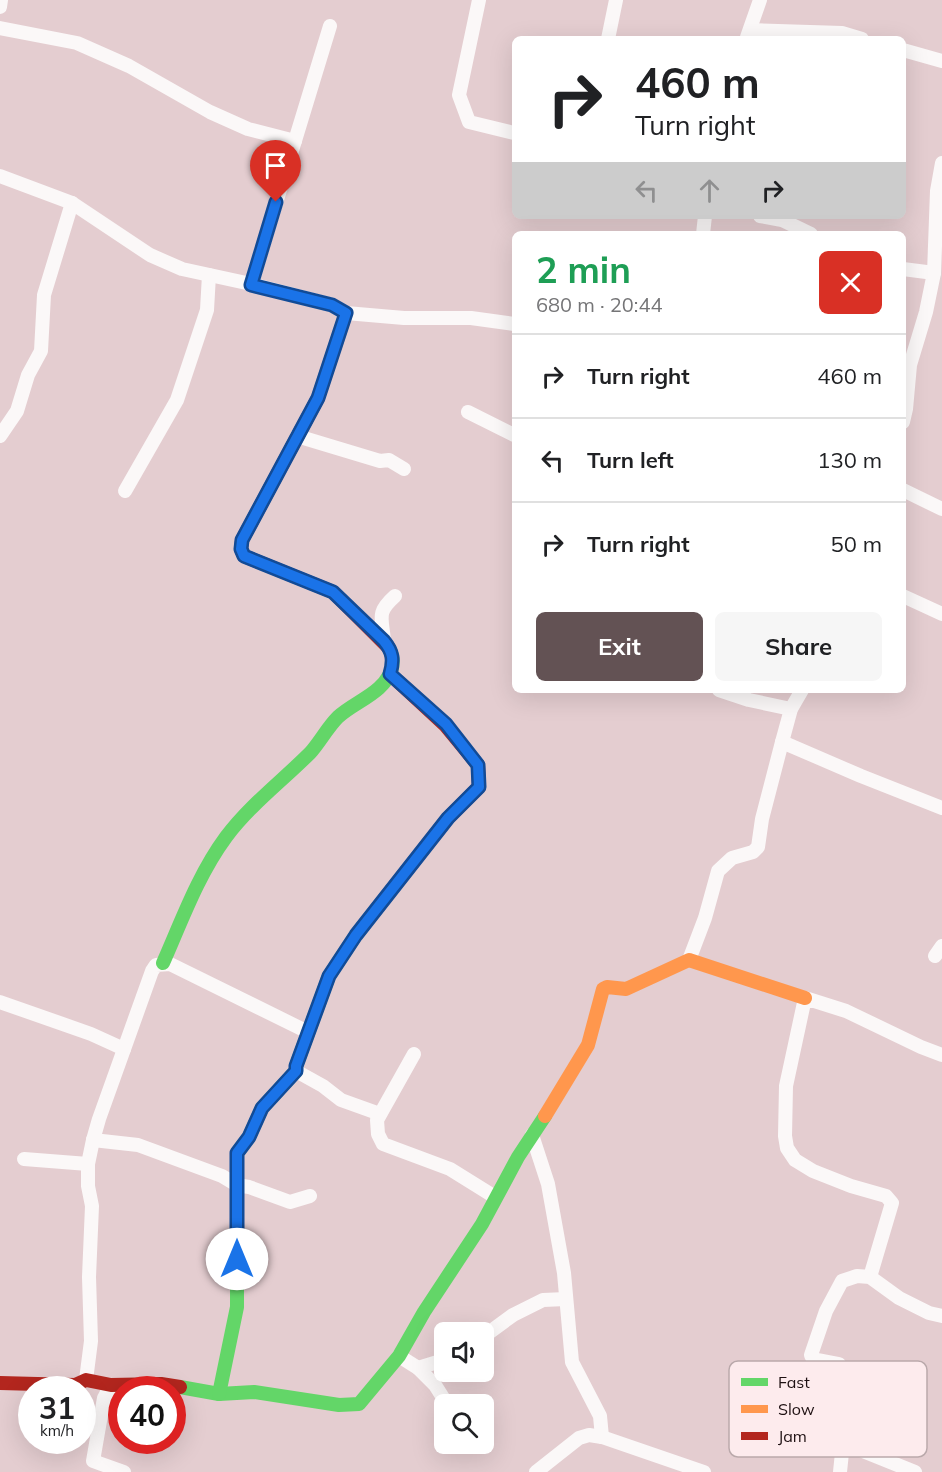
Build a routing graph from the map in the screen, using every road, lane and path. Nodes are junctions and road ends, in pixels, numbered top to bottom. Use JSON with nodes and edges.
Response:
{"nodes":[{"id":1,"x":1,"y":0,"type":"edge"},
{"id":2,"x":479,"y":0,"type":"edge"},
{"id":3,"x":616,"y":0,"type":"edge"},
{"id":4,"x":760,"y":0,"type":"edge"},
{"id":5,"x":0,"y":7,"type":"edge"},
{"id":6,"x":330,"y":26,"type":"dead end"},
{"id":7,"x":0,"y":28,"type":"edge"},
{"id":8,"x":748,"y":35,"type":"edge"},
{"id":9,"x":609,"y":36,"type":"edge"},
{"id":10,"x":852,"y":36,"type":"edge"},
{"id":11,"x":906,"y":51,"type":"edge"},
{"id":12,"x":942,"y":61,"type":"edge"},
{"id":13,"x":512,"y":133,"type":"edge"},
{"id":14,"x":295,"y":141,"type":"junction"},
{"id":15,"x":942,"y":163,"type":"edge"},
{"id":16,"x":0,"y":176,"type":"edge"},
{"id":17,"x":72,"y":203,"type":"junction"},
{"id":18,"x":776,"y":219,"type":"edge"},
{"id":19,"x":938,"y":226,"type":"edge"},
{"id":20,"x":805,"y":231,"type":"edge"},
{"id":21,"x":906,"y":269,"type":"edge"},
{"id":22,"x":934,"y":273,"type":"junction"},
{"id":23,"x":209,"y":275,"type":"junction"},
{"id":24,"x":251,"y":285,"type":"junction"},
{"id":25,"x":346,"y":313,"type":"junction"},
{"id":26,"x":512,"y":324,"type":"edge"},
{"id":27,"x":906,"y":409,"type":"edge"},
{"id":28,"x":468,"y":412,"type":"dead end"},
{"id":29,"x":512,"y":434,"type":"edge"},
{"id":30,"x":0,"y":436,"type":"edge"},
{"id":31,"x":297,"y":436,"type":"junction"},
{"id":32,"x":404,"y":469,"type":"dead end"},
{"id":33,"x":125,"y":491,"type":"dead end"},
{"id":34,"x":906,"y":491,"type":"edge"},
{"id":35,"x":942,"y":509,"type":"edge"},
{"id":36,"x":395,"y":596,"type":"dead end"},
{"id":37,"x":906,"y":597,"type":"edge"},
{"id":38,"x":942,"y":614,"type":"edge"},
{"id":39,"x":384,"y":641,"type":"junction"},
{"id":40,"x":390,"y":674,"type":"junction"},
{"id":41,"x":728,"y":693,"type":"edge"},
{"id":42,"x":800,"y":693,"type":"edge"},
{"id":43,"x":791,"y":709,"type":"junction"},
{"id":44,"x":782,"y":742,"type":"junction"},
{"id":45,"x":942,"y":808,"type":"edge"},
{"id":46,"x":689,"y":960,"type":"junction"},
{"id":47,"x":163,"y":963,"type":"junction"},
{"id":48,"x":805,"y":998,"type":"junction"},
{"id":49,"x":0,"y":1002,"type":"edge"},
{"id":50,"x":308,"y":1032,"type":"junction"},
{"id":51,"x":124,"y":1049,"type":"junction"},
{"id":52,"x":414,"y":1054,"type":"dead end"},
{"id":53,"x":942,"y":1055,"type":"edge"},
{"id":54,"x":296,"y":1071,"type":"junction"},
{"id":55,"x":380,"y":1114,"type":"junction"},
{"id":56,"x":532,"y":1135,"type":"junction"},
{"id":57,"x":93,"y":1140,"type":"junction"},
{"id":58,"x":24,"y":1159,"type":"dead end"},
{"id":59,"x":88,"y":1164,"type":"junction"},
{"id":60,"x":237,"y":1185,"type":"junction"},
{"id":61,"x":310,"y":1196,"type":"dead end"},
{"id":62,"x":495,"y":1197,"type":"junction"},
{"id":63,"x":870,"y":1277,"type":"junction"},
{"id":64,"x":566,"y":1299,"type":"junction"},
{"id":65,"x":942,"y":1316,"type":"edge"},
{"id":66,"x":494,"y":1329,"type":"edge"},
{"id":67,"x":399,"y":1356,"type":"junction"},
{"id":68,"x":823,"y":1361,"type":"edge"},
{"id":69,"x":434,"y":1363,"type":"edge"},
{"id":70,"x":418,"y":1368,"type":"junction"},
{"id":71,"x":87,"y":1376,"type":"edge"},
{"id":72,"x":0,"y":1383,"type":"edge"},
{"id":73,"x":18,"y":1383,"type":"edge"},
{"id":74,"x":186,"y":1389,"type":"edge"},
{"id":75,"x":108,"y":1391,"type":"edge"},
{"id":76,"x":441,"y":1394,"type":"edge"},
{"id":77,"x":219,"y":1395,"type":"junction"},
{"id":78,"x":602,"y":1437,"type":"junction"},
{"id":79,"x":842,"y":1457,"type":"edge"},
{"id":80,"x":878,"y":1457,"type":"edge"},
{"id":81,"x":124,"y":1472,"type":"edge"},
{"id":82,"x":536,"y":1472,"type":"edge"},
{"id":83,"x":704,"y":1472,"type":"edge"},
{"id":84,"x":840,"y":1472,"type":"edge"},
{"id":85,"x":915,"y":1472,"type":"edge"}],
"edges":[{"from":1,"to":5,"type":"street"},
{"from":2,"to":13,"type":"street"},
{"from":3,"to":9,"type":"street"},
{"from":4,"to":8,"type":"street"},
{"from":6,"to":14,"type":"street"},
{"from":7,"to":14,"type":"street"},
{"from":8,"to":10,"type":"street"},
{"from":11,"to":12,"type":"street"},
{"from":14,"to":24,"type":"street"},
{"from":15,"to":19,"type":"street"},
{"from":16,"to":17,"type":"street"},
{"from":17,"to":23,"type":"street"},
{"from":17,"to":30,"type":"street"},
{"from":18,"to":20,"type":"street"},
{"from":19,"to":22,"type":"street"},
{"from":21,"to":22,"type":"street"},
{"from":22,"to":27,"type":"street"},
{"from":23,"to":24,"type":"street"},
{"from":23,"to":33,"type":"street"},
{"from":24,"to":25,"type":"street"},
{"from":25,"to":26,"type":"street"},
{"from":25,"to":31,"type":"street"},
{"from":28,"to":29,"type":"street"},
{"from":31,"to":32,"type":"street"},
{"from":31,"to":39,"type":"street"},
{"from":34,"to":35,"type":"street"},
{"from":36,"to":39,"type":"street"},
{"from":37,"to":38,"type":"street"},
{"from":39,"to":40,"type":"street"},
{"from":40,"to":47,"type":"street"},
{"from":40,"to":50,"type":"street"},
{"from":41,"to":43,"type":"street"},
{"from":42,"to":43,"type":"street"},
{"from":43,"to":44,"type":"street"},
{"from":44,"to":45,"type":"street"},
{"from":44,"to":46,"type":"street"},
{"from":46,"to":48,"type":"street"},
{"from":46,"to":56,"type":"street"},
{"from":47,"to":50,"type":"street"},
{"from":47,"to":51,"type":"street"},
{"from":48,"to":53,"type":"street"},
{"from":48,"to":63,"type":"street"},
{"from":49,"to":51,"type":"street"},
{"from":50,"to":54,"type":"street"},
{"from":51,"to":57,"type":"street"},
{"from":52,"to":55,"type":"street"},
{"from":54,"to":55,"type":"street"},
{"from":54,"to":60,"type":"street"},
{"from":55,"to":62,"type":"street"},
{"from":56,"to":62,"type":"street"},
{"from":56,"to":64,"type":"street"},
{"from":57,"to":59,"type":"street"},
{"from":57,"to":60,"type":"street"},
{"from":58,"to":59,"type":"street"},
{"from":59,"to":71,"type":"street"},
{"from":60,"to":61,"type":"street"},
{"from":60,"to":77,"type":"street"},
{"from":62,"to":67,"type":"street"},
{"from":63,"to":65,"type":"street"},
{"from":63,"to":68,"type":"street"},
{"from":64,"to":66,"type":"street"},
{"from":64,"to":78,"type":"street"},
{"from":67,"to":70,"type":"street"},
{"from":67,"to":77,"type":"street"},
{"from":69,"to":70,"type":"street"},
{"from":70,"to":76,"type":"street"},
{"from":72,"to":73,"type":"street"},
{"from":74,"to":77,"type":"street"},
{"from":75,"to":81,"type":"street"},
{"from":78,"to":82,"type":"street"},
{"from":78,"to":83,"type":"street"},
{"from":79,"to":84,"type":"street"},
{"from":80,"to":85,"type":"street"}]}
